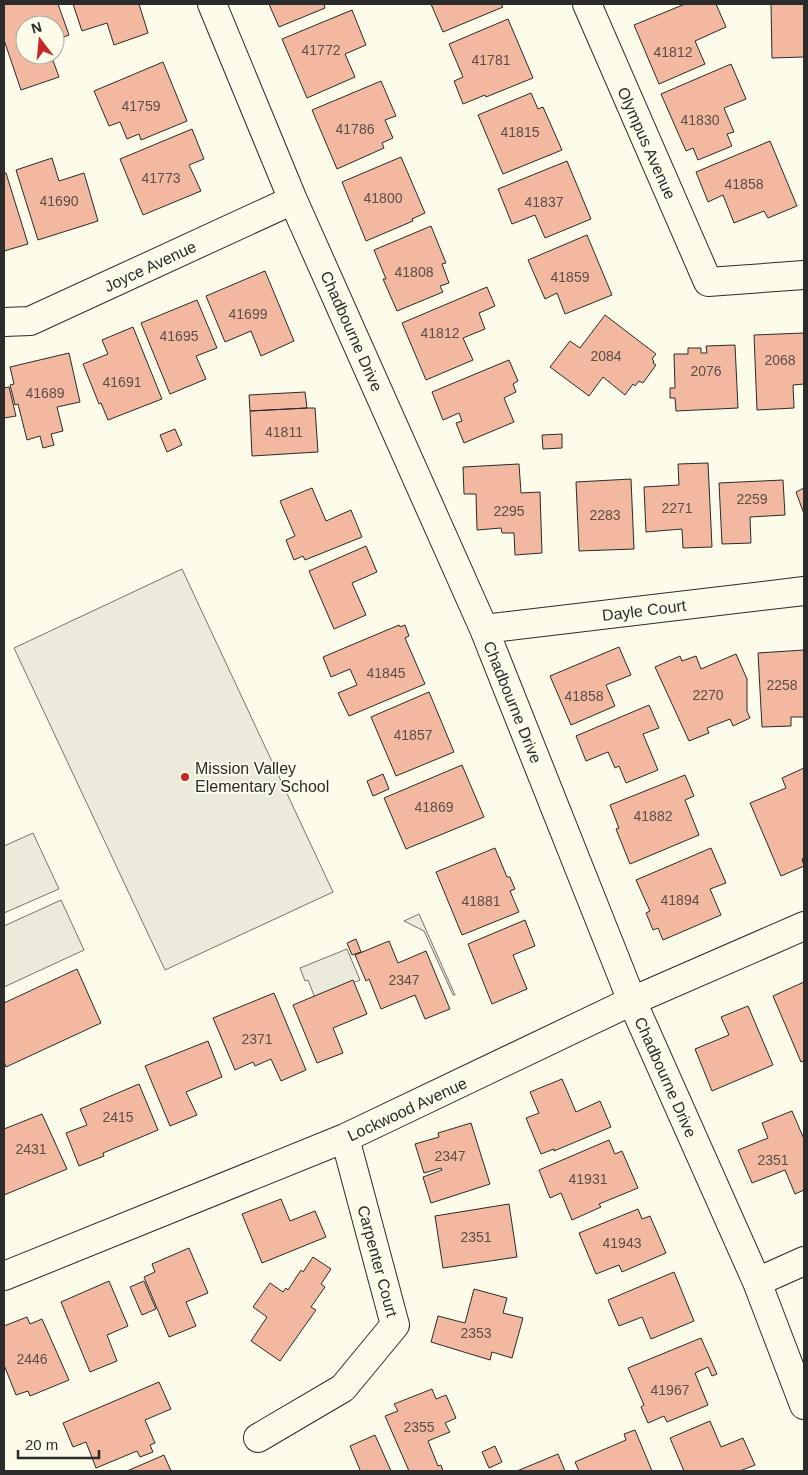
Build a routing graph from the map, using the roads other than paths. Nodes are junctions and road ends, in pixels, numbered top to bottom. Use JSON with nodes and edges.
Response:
{"nodes":[{"id":1,"x":212,"y":4,"type":"edge"},
{"id":2,"x":587,"y":4,"type":"edge"},
{"id":3,"x":293,"y":200,"type":"junction"},
{"id":4,"x":804,"y":275,"type":"edge"},
{"id":5,"x":4,"y":322,"type":"edge"},
{"id":6,"x":804,"y":591,"type":"edge"},
{"id":7,"x":484,"y":629,"type":"junction"},
{"id":8,"x":804,"y":926,"type":"edge"},
{"id":9,"x":632,"y":1001,"type":"junction"},
{"id":10,"x":345,"y":1138,"type":"junction"},
{"id":11,"x":804,"y":1261,"type":"edge"},
{"id":12,"x":4,"y":1276,"type":"edge"},
{"id":13,"x":757,"y":1282,"type":"junction"},
{"id":14,"x":804,"y":1405,"type":"edge"},
{"id":15,"x":258,"y":1438,"type":"dead end"}],
"edges":[{"from":1,"to":3,"type":"street","name":"Chadbourne Drive"},
{"from":2,"to":4,"type":"street","name":"Olympus Avenue"},
{"from":3,"to":5,"type":"street","name":"Joyce Avenue"},
{"from":3,"to":7,"type":"street","name":"Chadbourne Drive"},
{"from":6,"to":7,"type":"street","name":"Dayle Court"},
{"from":7,"to":9,"type":"street","name":"Chadbourne Drive"},
{"from":8,"to":9,"type":"street","name":"Lockwood Avenue"},
{"from":9,"to":10,"type":"street","name":"Lockwood Avenue"},
{"from":9,"to":13,"type":"street","name":"Chadbourne Drive"},
{"from":10,"to":12,"type":"street","name":"Lockwood Avenue"},
{"from":10,"to":15,"type":"street","name":"Carpenter Court"},
{"from":11,"to":13,"type":"street"},
{"from":13,"to":14,"type":"street","name":"Chadbourne Drive"}]}
